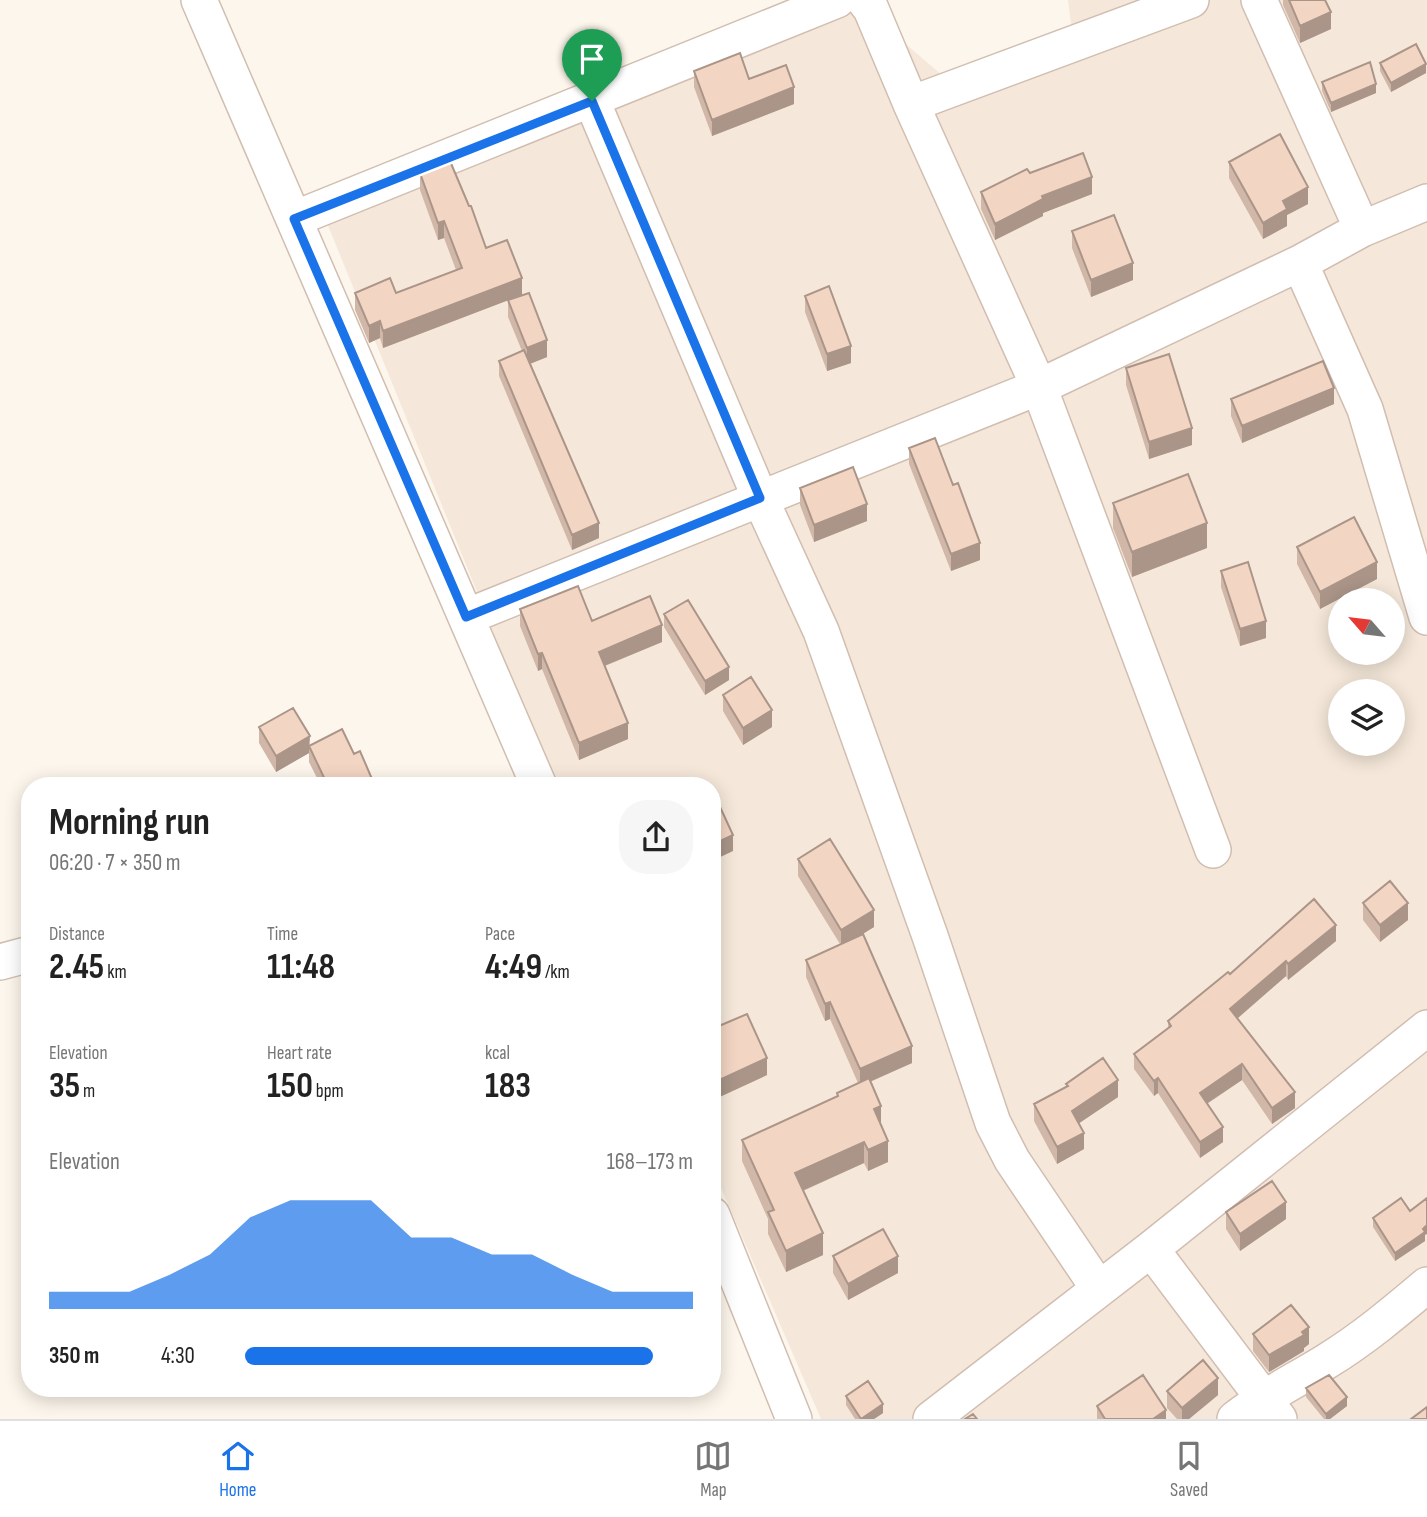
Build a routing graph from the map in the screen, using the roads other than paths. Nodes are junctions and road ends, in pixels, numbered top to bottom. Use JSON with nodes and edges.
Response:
{"nodes":[{"id":1,"x":199,"y":0,"type":"edge"},
{"id":2,"x":837,"y":0,"type":"edge"},
{"id":3,"x":864,"y":0,"type":"edge"},
{"id":4,"x":1191,"y":0,"type":"edge"},
{"id":5,"x":1259,"y":0,"type":"edge"},
{"id":6,"x":592,"y":101,"type":"junction"},
{"id":7,"x":911,"y":104,"type":"junction"},
{"id":8,"x":1427,"y":202,"type":"edge"},
{"id":9,"x":294,"y":219,"type":"junction"},
{"id":10,"x":1362,"y":229,"type":"junction"},
{"id":11,"x":1300,"y":264,"type":"junction"},
{"id":12,"x":1039,"y":387,"type":"junction"},
{"id":13,"x":760,"y":498,"type":"junction"},
{"id":14,"x":466,"y":617,"type":"junction"},
{"id":15,"x":1427,"y":617,"type":"edge"},
{"id":16,"x":535,"y":777,"type":"edge"},
{"id":17,"x":1213,"y":850,"type":"dead end"},
{"id":18,"x":21,"y":956,"type":"edge"},
{"id":19,"x":0,"y":962,"type":"edge"},
{"id":20,"x":1427,"y":1028,"type":"edge"},
{"id":21,"x":721,"y":1237,"type":"edge"},
{"id":22,"x":1151,"y":1249,"type":"junction"},
{"id":23,"x":1427,"y":1285,"type":"edge"},
{"id":24,"x":1099,"y":1289,"type":"junction"},
{"id":25,"x":1259,"y":1412,"type":"edge"},
{"id":26,"x":794,"y":1419,"type":"edge"},
{"id":27,"x":930,"y":1419,"type":"edge"}],
"edges":[{"from":1,"to":9,"type":"street"},
{"from":2,"to":6,"type":"street"},
{"from":3,"to":7,"type":"street"},
{"from":4,"to":7,"type":"street"},
{"from":5,"to":10,"type":"street"},
{"from":6,"to":9,"type":"street"},
{"from":6,"to":13,"type":"street"},
{"from":7,"to":12,"type":"street"},
{"from":8,"to":10,"type":"street"},
{"from":9,"to":14,"type":"street"},
{"from":10,"to":11,"type":"street"},
{"from":11,"to":12,"type":"street"},
{"from":11,"to":15,"type":"street"},
{"from":12,"to":13,"type":"street"},
{"from":12,"to":17,"type":"street"},
{"from":13,"to":14,"type":"street"},
{"from":13,"to":24,"type":"street"},
{"from":14,"to":16,"type":"street"},
{"from":18,"to":19,"type":"street"},
{"from":20,"to":22,"type":"street"},
{"from":21,"to":26,"type":"street"},
{"from":22,"to":24,"type":"street"},
{"from":22,"to":25,"type":"street"},
{"from":23,"to":25,"type":"street"},
{"from":24,"to":27,"type":"street"}]}
